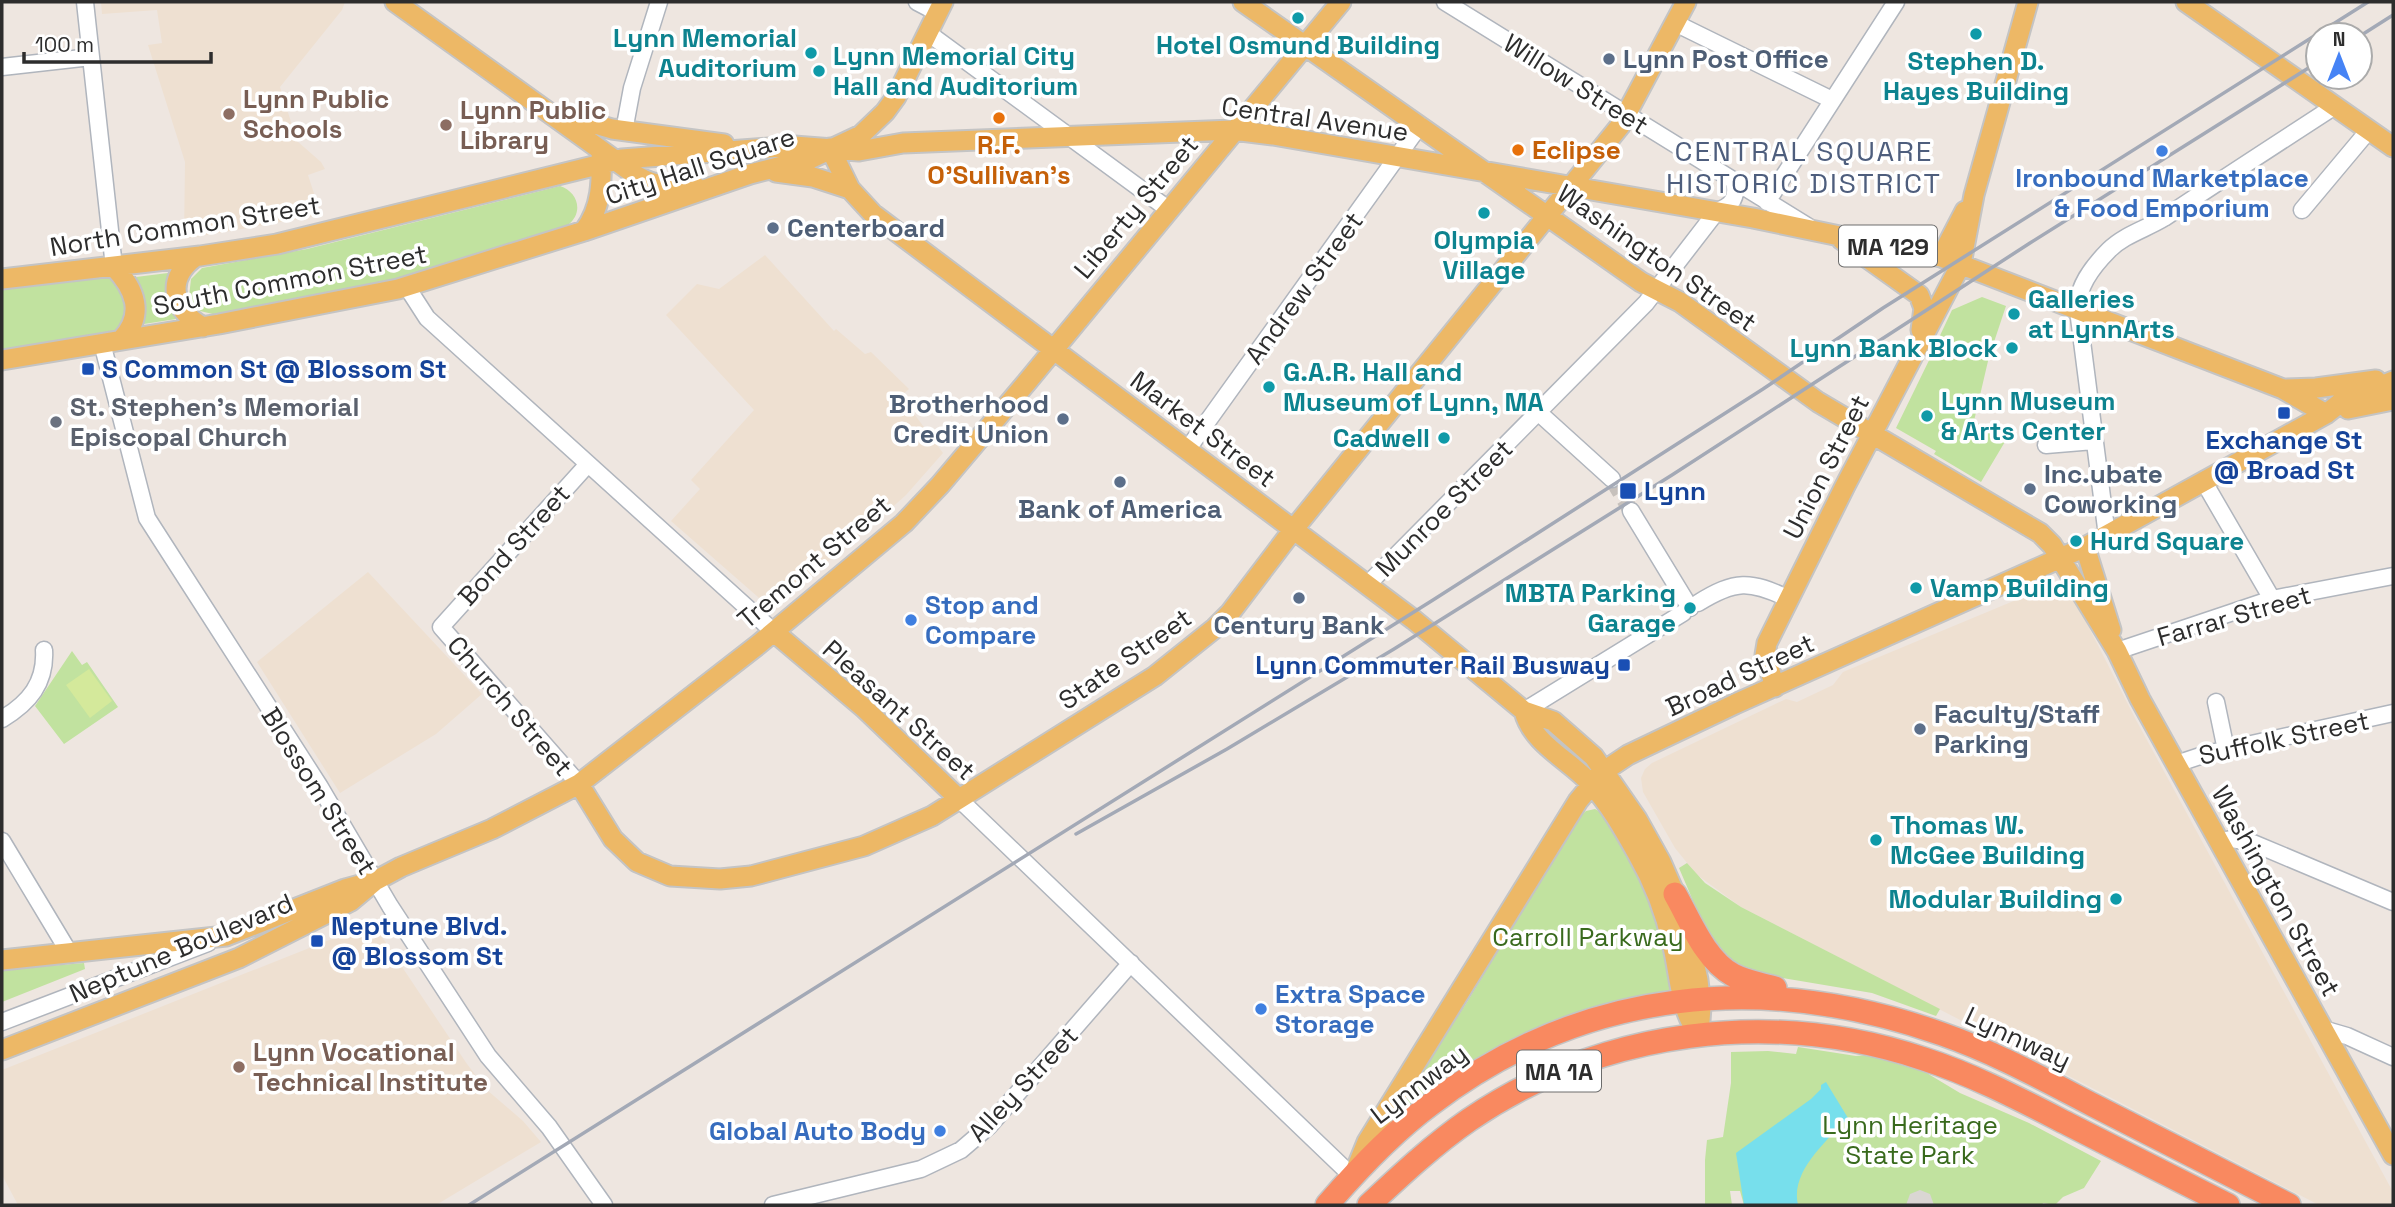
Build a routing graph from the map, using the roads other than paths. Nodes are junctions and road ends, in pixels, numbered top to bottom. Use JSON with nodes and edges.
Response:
{"nodes":[{"id":1,"x":85,"y":2,"type":"edge"},
{"id":2,"x":395,"y":2,"type":"edge"},
{"id":3,"x":659,"y":2,"type":"edge"},
{"id":4,"x":917,"y":2,"type":"edge"},
{"id":5,"x":1243,"y":2,"type":"edge"},
{"id":6,"x":1341,"y":2,"type":"edge"},
{"id":7,"x":1445,"y":2,"type":"edge"},
{"id":8,"x":1686,"y":2,"type":"edge"},
{"id":9,"x":1896,"y":2,"type":"edge"},
{"id":10,"x":2028,"y":2,"type":"edge"},
{"id":11,"x":2199,"y":5,"type":"edge"},
{"id":12,"x":940,"y":7,"type":"edge"},
{"id":13,"x":1675,"y":23,"type":"junction"},
{"id":14,"x":928,"y":33,"type":"junction"},
{"id":15,"x":1304,"y":44,"type":"junction"},
{"id":16,"x":91,"y":57,"type":"junction"},
{"id":17,"x":2,"y":67,"type":"edge"},
{"id":18,"x":896,"y":97,"type":"junction"},
{"id":19,"x":1832,"y":100,"type":"junction"},
{"id":20,"x":538,"y":104,"type":"junction"},
{"id":21,"x":2335,"y":106,"type":"junction"},
{"id":22,"x":1628,"y":115,"type":"junction"},
{"id":23,"x":1420,"y":125,"type":"junction"},
{"id":24,"x":600,"y":127,"type":"junction"},
{"id":25,"x":1233,"y":130,"type":"junction"},
{"id":26,"x":2369,"y":130,"type":"junction"},
{"id":27,"x":624,"y":131,"type":"junction"},
{"id":28,"x":1068,"y":136,"type":"junction"},
{"id":29,"x":903,"y":143,"type":"junction"},
{"id":30,"x":2393,"y":147,"type":"edge"},
{"id":31,"x":831,"y":148,"type":"junction"},
{"id":32,"x":744,"y":150,"type":"junction"},
{"id":33,"x":1398,"y":156,"type":"junction"},
{"id":34,"x":606,"y":158,"type":"junction"},
{"id":35,"x":750,"y":173,"type":"junction"},
{"id":36,"x":1488,"y":173,"type":"junction"},
{"id":37,"x":1734,"y":181,"type":"junction"},
{"id":38,"x":716,"y":185,"type":"junction"},
{"id":39,"x":1571,"y":186,"type":"junction"},
{"id":40,"x":850,"y":189,"type":"junction"},
{"id":41,"x":1974,"y":195,"type":"junction"},
{"id":42,"x":1767,"y":202,"type":"junction"},
{"id":43,"x":1168,"y":209,"type":"junction"},
{"id":44,"x":2302,"y":210,"type":"dead end"},
{"id":45,"x":1717,"y":211,"type":"junction"},
{"id":46,"x":1548,"y":215,"type":"junction"},
{"id":47,"x":584,"y":231,"type":"junction"},
{"id":48,"x":1825,"y":233,"type":"junction"},
{"id":49,"x":195,"y":257,"type":"junction"},
{"id":50,"x":1941,"y":257,"type":"junction"},
{"id":51,"x":1961,"y":264,"type":"junction"},
{"id":52,"x":114,"y":267,"type":"junction"},
{"id":53,"x":2,"y":279,"type":"edge"},
{"id":54,"x":408,"y":287,"type":"junction"},
{"id":55,"x":1657,"y":290,"type":"junction"},
{"id":56,"x":2078,"y":310,"type":"junction"},
{"id":57,"x":203,"y":327,"type":"junction"},
{"id":58,"x":122,"y":339,"type":"junction"},
{"id":59,"x":102,"y":343,"type":"junction"},
{"id":60,"x":1917,"y":348,"type":"junction"},
{"id":61,"x":1052,"y":349,"type":"junction"},
{"id":62,"x":2,"y":360,"type":"edge"},
{"id":63,"x":2393,"y":379,"type":"edge"},
{"id":64,"x":2283,"y":389,"type":"junction"},
{"id":65,"x":2393,"y":400,"type":"edge"},
{"id":66,"x":1538,"y":412,"type":"junction"},
{"id":67,"x":2326,"y":414,"type":"junction"},
{"id":68,"x":1873,"y":434,"type":"junction"},
{"id":69,"x":2094,"y":441,"type":"junction"},
{"id":70,"x":2046,"y":445,"type":"dead end"},
{"id":71,"x":1187,"y":450,"type":"junction"},
{"id":72,"x":588,"y":464,"type":"junction"},
{"id":73,"x":1612,"y":479,"type":"tunnel mouth"},
{"id":74,"x":2204,"y":482,"type":"junction"},
{"id":75,"x":1631,"y":511,"type":"tunnel mouth"},
{"id":76,"x":1293,"y":530,"type":"junction"},
{"id":77,"x":2107,"y":536,"type":"junction"},
{"id":78,"x":2085,"y":547,"type":"junction"},
{"id":79,"x":2060,"y":558,"type":"junction"},
{"id":80,"x":2393,"y":576,"type":"edge"},
{"id":81,"x":1367,"y":585,"type":"junction"},
{"id":82,"x":1789,"y":599,"type":"junction"},
{"id":83,"x":2272,"y":599,"type":"junction"},
{"id":84,"x":1690,"y":608,"type":"junction"},
{"id":85,"x":441,"y":627,"type":"joint"},
{"id":86,"x":774,"y":632,"type":"junction"},
{"id":87,"x":44,"y":650,"type":"dead end"},
{"id":88,"x":2116,"y":651,"type":"junction"},
{"id":89,"x":1776,"y":687,"type":"junction"},
{"id":90,"x":2216,"y":702,"type":"dead end"},
{"id":91,"x":1524,"y":711,"type":"junction"},
{"id":92,"x":2393,"y":713,"type":"edge"},
{"id":93,"x":2,"y":719,"type":"edge"},
{"id":94,"x":2226,"y":750,"type":"junction"},
{"id":95,"x":2176,"y":764,"type":"junction"},
{"id":96,"x":1598,"y":777,"type":"junction"},
{"id":97,"x":579,"y":784,"type":"junction"},
{"id":98,"x":959,"y":799,"type":"junction"},
{"id":99,"x":1617,"y":805,"type":"junction"},
{"id":100,"x":2,"y":841,"type":"edge"},
{"id":101,"x":2219,"y":842,"type":"junction"},
{"id":102,"x":375,"y":881,"type":"junction"},
{"id":103,"x":1675,"y":894,"type":"junction"},
{"id":104,"x":2393,"y":902,"type":"edge"},
{"id":105,"x":226,"y":936,"type":"junction"},
{"id":106,"x":70,"y":954,"type":"junction"},
{"id":107,"x":2,"y":960,"type":"edge"},
{"id":108,"x":1131,"y":963,"type":"junction"},
{"id":109,"x":1691,"y":990,"type":"junction"},
{"id":110,"x":1853,"y":1008,"type":"junction"},
{"id":111,"x":2,"y":1022,"type":"edge"},
{"id":112,"x":2323,"y":1029,"type":"junction"},
{"id":113,"x":1699,"y":1034,"type":"junction"},
{"id":114,"x":2,"y":1050,"type":"edge"},
{"id":115,"x":2393,"y":1057,"type":"edge"},
{"id":116,"x":2393,"y":1155,"type":"edge"},
{"id":117,"x":1353,"y":1177,"type":"junction"},
{"id":118,"x":604,"y":1205,"type":"edge"},
{"id":119,"x":773,"y":1205,"type":"edge"},
{"id":120,"x":1327,"y":1205,"type":"edge"},
{"id":121,"x":1369,"y":1205,"type":"edge"},
{"id":122,"x":2228,"y":1205,"type":"edge"},
{"id":123,"x":2289,"y":1205,"type":"edge"}],
"edges":[{"from":1,"to":16,"type":"street"},
{"from":2,"to":20,"type":"main road"},
{"from":3,"to":27,"type":"street"},
{"from":4,"to":12,"type":"street"},
{"from":5,"to":15,"type":"main road","name":"Washington Street","number":"MA 129"},
{"from":6,"to":15,"type":"main road","name":"Liberty Street"},
{"from":7,"to":22,"type":"street","name":"Willow Street"},
{"from":8,"to":13,"type":"main road","name":"State Street"},
{"from":9,"to":19,"type":"street"},
{"from":10,"to":41,"type":"main road","name":"Union Street"},
{"from":11,"to":21,"type":"main road"},
{"from":12,"to":14,"type":"main road"},
{"from":13,"to":19,"type":"street"},
{"from":13,"to":22,"type":"main road","name":"State Street"},
{"from":14,"to":18,"type":"main road"},
{"from":14,"to":28,"type":"street"},
{"from":15,"to":23,"type":"main road","name":"Washington Street","number":"MA 129"},
{"from":15,"to":25,"type":"main road","name":"Liberty Street"},
{"from":16,"to":17,"type":"street"},
{"from":16,"to":52,"type":"street"},
{"from":18,"to":29,"type":"main road"},
{"from":18,"to":31,"type":"main road","name":"City Hall Square"},
{"from":19,"to":42,"type":"street"},
{"from":20,"to":24,"type":"main road"},
{"from":20,"to":34,"type":"main road"},
{"from":21,"to":26,"type":"main road"},
{"from":21,"to":56,"type":"street"},
{"from":22,"to":37,"type":"street","name":"Willow Street"},
{"from":22,"to":39,"type":"main road","name":"State Street"},
{"from":23,"to":33,"type":"street","name":"Andrew Street"},
{"from":23,"to":36,"type":"main road","name":"Washington Street","number":"MA 129"},
{"from":24,"to":27,"type":"main road"},
{"from":24,"to":34,"type":"main road"},
{"from":25,"to":28,"type":"main road","name":"Central Avenue"},
{"from":25,"to":33,"type":"main road","name":"Central Avenue"},
{"from":25,"to":43,"type":"main road","name":"Liberty Street"},
{"from":26,"to":30,"type":"main road"},
{"from":26,"to":44,"type":"street"},
{"from":27,"to":32,"type":"main road"},
{"from":28,"to":29,"type":"main road","name":"Central Avenue"},
{"from":28,"to":43,"type":"street"},
{"from":29,"to":31,"type":"main road","name":"City Hall Square"},
{"from":31,"to":32,"type":"main road","name":"City Hall Square"},
{"from":31,"to":35,"type":"main road","name":"City Hall Square"},
{"from":31,"to":40,"type":"main road","name":"Market Street"},
{"from":32,"to":34,"type":"main road","name":"North Common Street"},
{"from":33,"to":36,"type":"main road","name":"Central Avenue"},
{"from":33,"to":71,"type":"street","name":"Andrew Street"},
{"from":34,"to":38,"type":"main road"},
{"from":34,"to":47,"type":"main road"},
{"from":34,"to":49,"type":"main road","name":"North Common Street"},
{"from":35,"to":38,"type":"main road","name":"City Hall Square"},
{"from":35,"to":40,"type":"main road","name":"Market Street"},
{"from":36,"to":39,"type":"main road","name":"Central Avenue","number":"MA 129"},
{"from":36,"to":46,"type":"main road","name":"Washington Street","number":"MA 129"},
{"from":37,"to":42,"type":"street","name":"Willow Street"},
{"from":37,"to":45,"type":"street","name":"Munroe Street"},
{"from":38,"to":47,"type":"main road","name":"City Hall Square"},
{"from":39,"to":45,"type":"main road","name":"Central Avenue","number":"MA 129"},
{"from":39,"to":46,"type":"main road","name":"State Street"},
{"from":40,"to":61,"type":"main road","name":"Market Street"},
{"from":41,"to":50,"type":"main road","name":"Union Street"},
{"from":41,"to":51,"type":"main road","name":"Union Street"},
{"from":42,"to":48,"type":"street","name":"Willow Street"},
{"from":43,"to":61,"type":"main road","name":"Liberty Street"},
{"from":45,"to":48,"type":"main road","number":"MA 129"},
{"from":45,"to":55,"type":"street","name":"Munroe Street"},
{"from":46,"to":55,"type":"main road","name":"Washington Street","number":"MA 129"},
{"from":46,"to":76,"type":"main road","name":"State Street"},
{"from":47,"to":54,"type":"main road","name":"South Common Street"},
{"from":48,"to":50,"type":"main road","number":"MA 129"},
{"from":48,"to":60,"type":"main road"},
{"from":49,"to":52,"type":"main road","name":"North Common Street"},
{"from":49,"to":57,"type":"main road"},
{"from":50,"to":51,"type":"main road","number":"MA 129"},
{"from":51,"to":56,"type":"main road","number":"MA 129"},
{"from":51,"to":60,"type":"main road","name":"Union Street"},
{"from":52,"to":53,"type":"main road","name":"North Common Street"},
{"from":52,"to":58,"type":"main road"},
{"from":54,"to":57,"type":"main road","name":"South Common Street"},
{"from":54,"to":72,"type":"street","name":"Pleasant Street"},
{"from":55,"to":66,"type":"street","name":"Munroe Street"},
{"from":55,"to":68,"type":"main road","name":"Washington Street","number":"MA 129"},
{"from":56,"to":64,"type":"main road","number":"MA 129"},
{"from":56,"to":69,"type":"street"},
{"from":57,"to":58,"type":"main road","name":"South Common Street"},
{"from":58,"to":59,"type":"main road","name":"South Common Street"},
{"from":59,"to":62,"type":"main road","name":"South Common Street"},
{"from":59,"to":102,"type":"street","name":"Blossom Street"},
{"from":60,"to":68,"type":"main road","name":"Union Street"},
{"from":61,"to":71,"type":"main road","name":"Market Street"},
{"from":61,"to":86,"type":"main road","name":"Tremont Street"},
{"from":63,"to":64,"type":"main road","number":"MA 129"},
{"from":63,"to":67,"type":"main road","name":"Broad Street"},
{"from":64,"to":67,"type":"main road"},
{"from":65,"to":67,"type":"main road","name":"Broad Street"},
{"from":66,"to":73,"type":"street"},
{"from":66,"to":81,"type":"street","name":"Munroe Street"},
{"from":67,"to":74,"type":"main road","name":"Broad Street"},
{"from":68,"to":79,"type":"main road","name":"Washington Street","number":"MA 129"},
{"from":68,"to":82,"type":"main road","name":"Union Street"},
{"from":69,"to":70,"type":"street"},
{"from":69,"to":77,"type":"street"},
{"from":71,"to":76,"type":"main road","name":"Market Street"},
{"from":72,"to":85,"type":"street","name":"Bond Street"},
{"from":72,"to":86,"type":"street","name":"Pleasant Street"},
{"from":74,"to":77,"type":"main road","name":"Broad Street"},
{"from":74,"to":83,"type":"street"},
{"from":75,"to":84,"type":"street"},
{"from":76,"to":81,"type":"main road","name":"Market Street"},
{"from":76,"to":98,"type":"main road","name":"State Street"},
{"from":77,"to":78,"type":"main road","name":"Broad Street"},
{"from":78,"to":79,"type":"main road","name":"Broad Street"},
{"from":78,"to":88,"type":"main road","name":"Washington Street"},
{"from":79,"to":88,"type":"main road","name":"Washington Street"},
{"from":79,"to":89,"type":"main road","name":"Broad Street"},
{"from":80,"to":83,"type":"street","name":"Farrar Street"},
{"from":81,"to":91,"type":"main road","name":"Market Street"},
{"from":82,"to":84,"type":"street"},
{"from":82,"to":89,"type":"main road","name":"Union Street"},
{"from":83,"to":88,"type":"street","name":"Farrar Street"},
{"from":84,"to":91,"type":"street"},
{"from":85,"to":97,"type":"street","name":"Church Street"},
{"from":86,"to":97,"type":"main road","name":"Tremont Street"},
{"from":86,"to":98,"type":"main road","name":"Pleasant Street"},
{"from":87,"to":93,"type":"street"},
{"from":88,"to":95,"type":"main road","name":"Washington Street"},
{"from":89,"to":96,"type":"main road","name":"Broad Street"},
{"from":90,"to":94,"type":"street"},
{"from":91,"to":96,"type":"main road","name":"Market Street"},
{"from":92,"to":94,"type":"street","name":"Suffolk Street"},
{"from":94,"to":95,"type":"street","name":"Suffolk Street"},
{"from":95,"to":101,"type":"main road","name":"Washington Street"},
{"from":96,"to":99,"type":"main road","name":"Market Street"},
{"from":96,"to":117,"type":"main road","name":"Broad Street"},
{"from":97,"to":98,"type":"main road","name":"State Street"},
{"from":97,"to":102,"type":"main road","name":"Neptune Boulevard"},
{"from":98,"to":108,"type":"street","name":"Pleasant Street"},
{"from":99,"to":103,"type":"main road"},
{"from":99,"to":109,"type":"main road"},
{"from":100,"to":106,"type":"street"},
{"from":101,"to":104,"type":"street"},
{"from":101,"to":112,"type":"main road","name":"Washington Street"},
{"from":102,"to":105,"type":"main road","name":"Neptune Boulevard"},
{"from":102,"to":114,"type":"main road","name":"Neptune Boulevard"},
{"from":102,"to":118,"type":"street","name":"Blossom Street"},
{"from":103,"to":109,"type":"main road"},
{"from":103,"to":110,"type":"highway"},
{"from":105,"to":106,"type":"main road"},
{"from":105,"to":111,"type":"street","name":"Neptune Boulevard"},
{"from":106,"to":107,"type":"main road"},
{"from":108,"to":117,"type":"street","name":"Pleasant Street"},
{"from":108,"to":119,"type":"street","name":"Alley Street"},
{"from":109,"to":110,"type":"highway","name":"Lynnway"},
{"from":109,"to":113,"type":"main road"},
{"from":109,"to":117,"type":"highway","name":"Lynnway"},
{"from":110,"to":123,"type":"highway","name":"Lynnway"},
{"from":112,"to":115,"type":"street"},
{"from":112,"to":116,"type":"main road","name":"Washington Street"},
{"from":113,"to":121,"type":"highway","name":"Lynnway","number":"MA 1A"},
{"from":113,"to":122,"type":"highway","name":"Lynnway"},
{"from":117,"to":120,"type":"highway","name":"Lynnway"}]}
